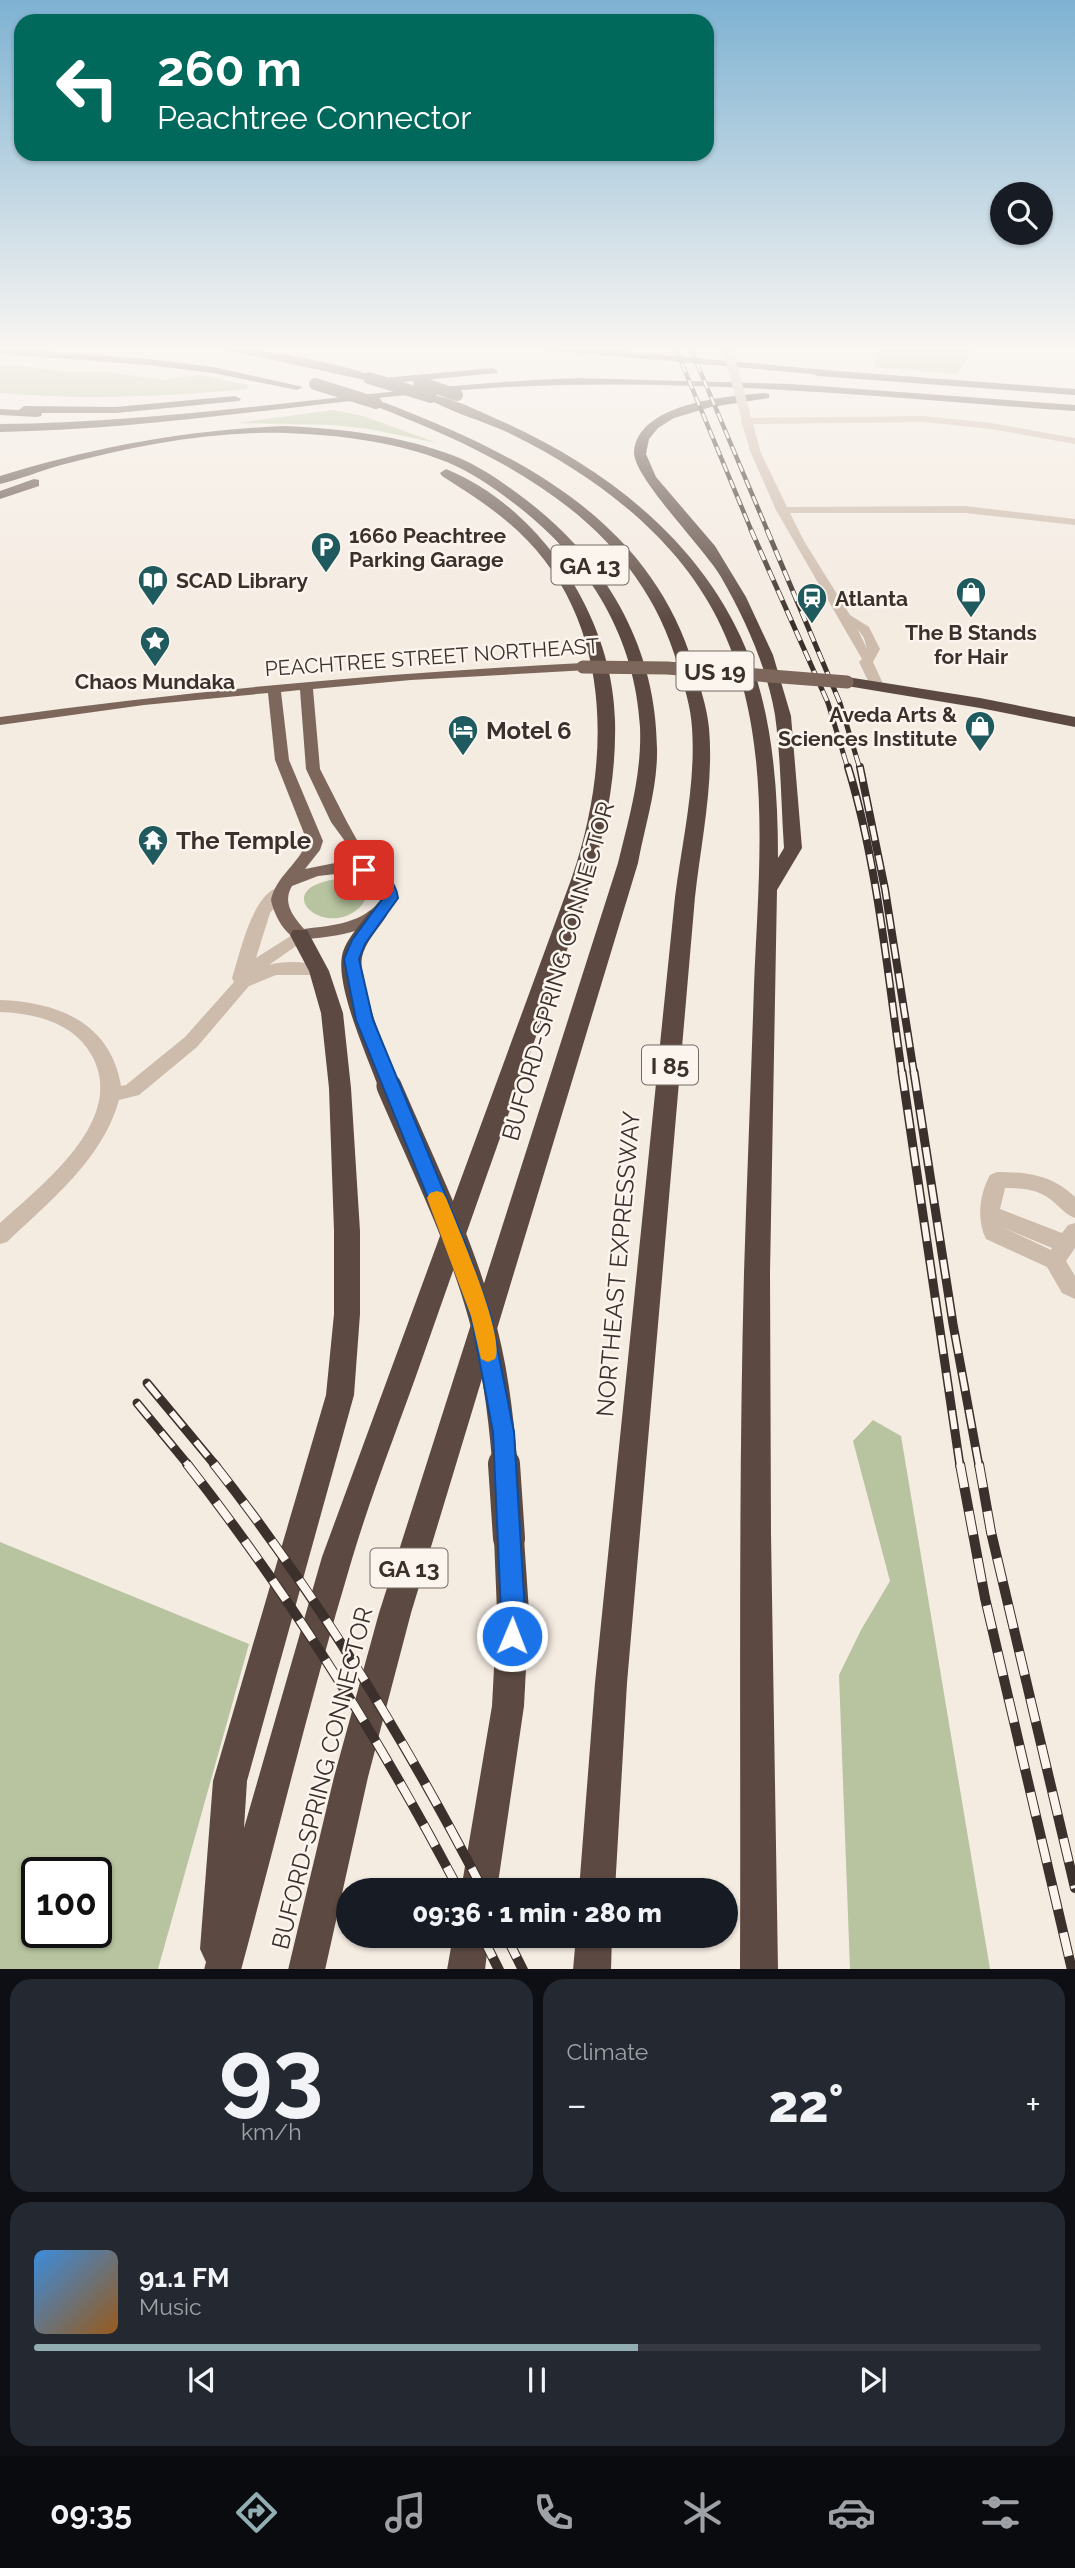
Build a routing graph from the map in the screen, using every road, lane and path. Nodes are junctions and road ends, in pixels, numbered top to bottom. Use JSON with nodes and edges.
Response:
{"nodes":[{"id":1,"x":159,"y":439,"type":"edge"},
{"id":2,"x":363,"y":439,"type":"edge"},
{"id":3,"x":461,"y":439,"type":"edge"},
{"id":4,"x":525,"y":439,"type":"edge"},
{"id":5,"x":549,"y":439,"type":"edge"},
{"id":6,"x":643,"y":439,"type":"edge"},
{"id":7,"x":752,"y":439,"type":"edge"},
{"id":8,"x":579,"y":469,"type":"junction"},
{"id":9,"x":0,"y":480,"type":"edge"},
{"id":10,"x":0,"y":495,"type":"edge"},
{"id":11,"x":782,"y":510,"type":"junction"},
{"id":12,"x":1075,"y":522,"type":"edge"},
{"id":13,"x":847,"y":682,"type":"joint"},
{"id":14,"x":877,"y":685,"type":"junction"},
{"id":15,"x":306,"y":687,"type":"junction"},
{"id":16,"x":274,"y":690,"type":"junction"},
{"id":17,"x":0,"y":721,"type":"edge"},
{"id":18,"x":1075,"y":722,"type":"edge"},
{"id":19,"x":379,"y":875,"type":"junction"},
{"id":20,"x":284,"y":888,"type":"junction"},
{"id":21,"x":767,"y":891,"type":"junction"},
{"id":22,"x":377,"y":915,"type":"junction"},
{"id":23,"x":300,"y":935,"type":"junction"},
{"id":24,"x":319,"y":971,"type":"junction"},
{"id":25,"x":232,"y":997,"type":"junction"},
{"id":26,"x":0,"y":1006,"type":"edge"},
{"id":27,"x":111,"y":1095,"type":"junction"},
{"id":28,"x":1075,"y":1210,"type":"edge"},
{"id":29,"x":0,"y":1236,"type":"edge"},
{"id":30,"x":1066,"y":1246,"type":"edge"},
{"id":31,"x":1075,"y":1290,"type":"edge"},
{"id":32,"x":481,"y":1878,"type":"edge"},
{"id":33,"x":598,"y":1878,"type":"edge"},
{"id":34,"x":469,"y":1948,"type":"edge"},
{"id":35,"x":593,"y":1948,"type":"edge"},
{"id":36,"x":219,"y":1969,"type":"edge"},
{"id":37,"x":306,"y":1969,"type":"edge"},
{"id":38,"x":466,"y":1969,"type":"edge"},
{"id":39,"x":592,"y":1969,"type":"edge"},
{"id":40,"x":759,"y":1969,"type":"edge"}],
"edges":[{"from":1,"to":9,"type":"highway","name":"BUFORD-SPRING CONNECTOR","number":"GA 13"},
{"from":2,"to":37,"type":"highway","name":"BUFORD-SPRING CONNECTOR","number":"GA 13"},
{"from":3,"to":33,"type":"highway","name":"NORTHEAST EXPRESSWAY","number":"I 85","bridge":true},
{"from":4,"to":8,"type":"highway","bridge":true},
{"from":5,"to":8,"type":"highway","bridge":true},
{"from":6,"to":21,"type":"highway"},
{"from":7,"to":11,"type":"street"},
{"from":8,"to":21,"type":"highway"},
{"from":10,"to":36,"type":"highway","name":"BUFORD-SPRING CONNECTOR","number":"GA 13"},
{"from":11,"to":12,"type":"street"},
{"from":11,"to":14,"type":"street"},
{"from":13,"to":14,"type":"highway","name":"PEACHTREE STREET NORTHEAST","number":"US 19"},
{"from":13,"to":15,"type":"main road","name":"PEACHTREE STREET NORTHEAST","number":"US 19","bridge":true},
{"from":14,"to":18,"type":"highway","name":"PEACHTREE STREET NORTHEAST","number":"US 19"},
{"from":15,"to":16,"type":"main road","name":"PEACHTREE STREET NORTHEAST","number":"US 19"},
{"from":15,"to":19,"type":"main road"},
{"from":16,"to":17,"type":"main road","name":"PEACHTREE STREET NORTHEAST","number":"US 19"},
{"from":16,"to":20,"type":"main road"},
{"from":19,"to":20,"type":"main road"},
{"from":19,"to":22,"type":"main road"},
{"from":20,"to":23,"type":"main road"},
{"from":20,"to":25,"type":"street"},
{"from":21,"to":40,"type":"highway"},
{"from":22,"to":23,"type":"main road"},
{"from":22,"to":32,"type":"highway","bridge":true},
{"from":23,"to":24,"type":"highway"},
{"from":23,"to":25,"type":"street"},
{"from":24,"to":25,"type":"street"},
{"from":24,"to":36,"type":"highway"},
{"from":25,"to":27,"type":"street"},
{"from":26,"to":27,"type":"street"},
{"from":27,"to":29,"type":"street"},
{"from":28,"to":30,"type":"street"},
{"from":30,"to":31,"type":"street"},
{"from":34,"to":38,"type":"highway"},
{"from":35,"to":39,"type":"highway"}]}
